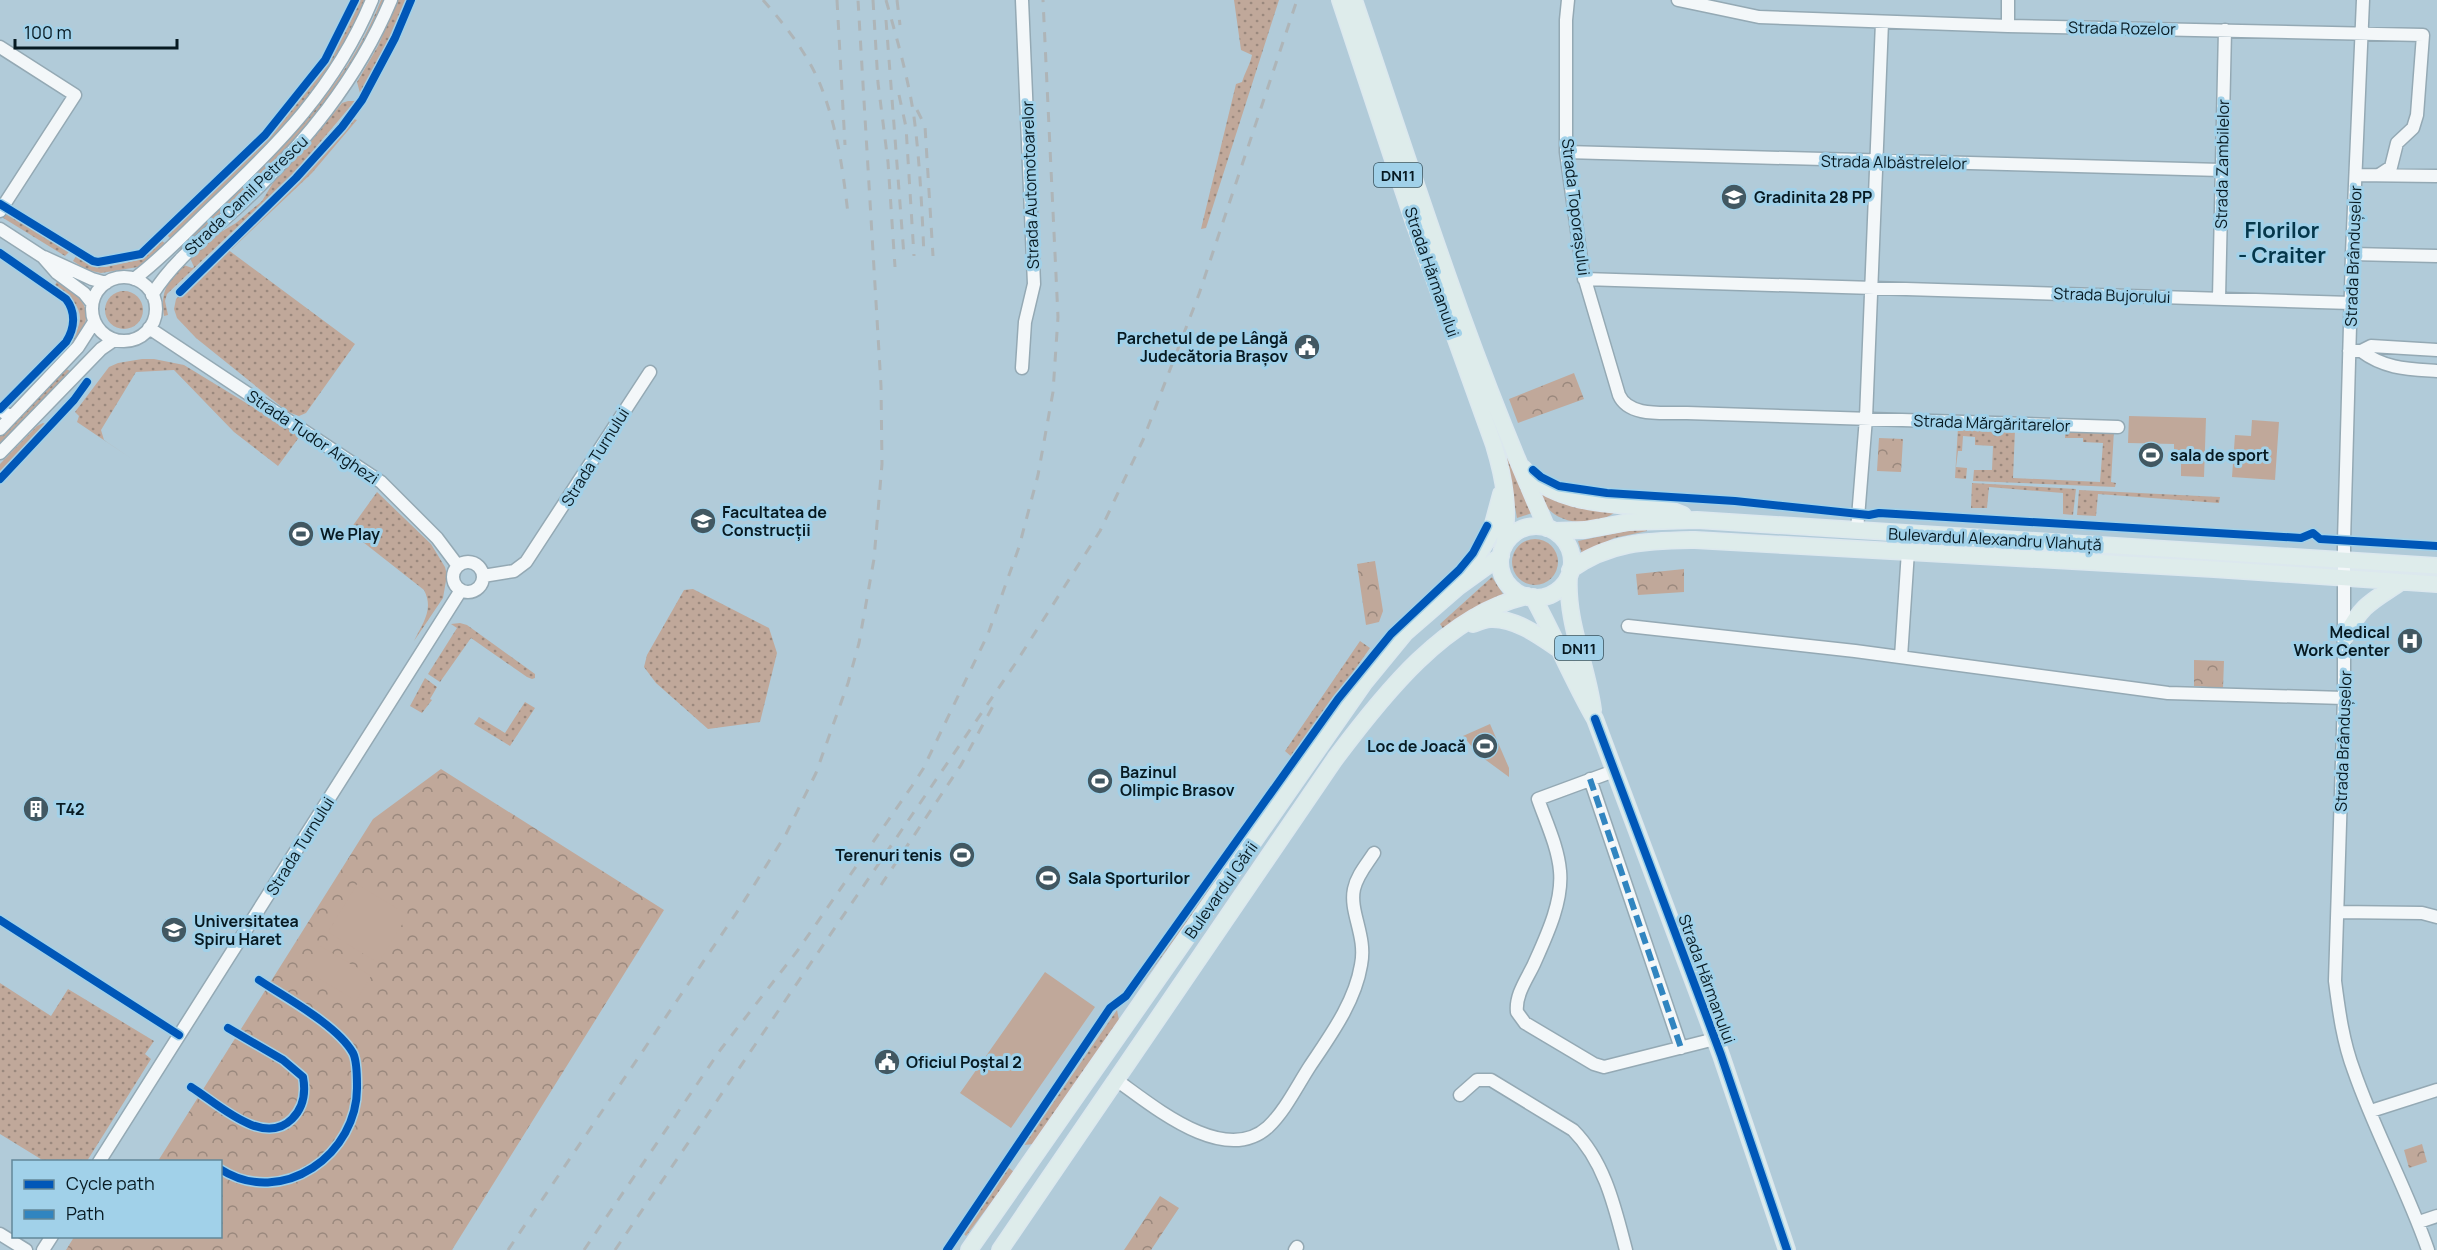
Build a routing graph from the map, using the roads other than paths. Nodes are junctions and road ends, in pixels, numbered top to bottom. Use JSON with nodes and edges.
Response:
{"nodes":[{"id":1,"x":372,"y":0,"type":"edge"},
{"id":2,"x":391,"y":0,"type":"edge"},
{"id":3,"x":1022,"y":0,"type":"edge"},
{"id":4,"x":1340,"y":0,"type":"edge"},
{"id":5,"x":1354,"y":0,"type":"edge"},
{"id":6,"x":1568,"y":0,"type":"edge"},
{"id":7,"x":1678,"y":0,"type":"edge"},
{"id":8,"x":2008,"y":0,"type":"edge"},
{"id":9,"x":2363,"y":0,"type":"edge"},
{"id":10,"x":1882,"y":22,"type":"junction"},
{"id":11,"x":2008,"y":26,"type":"junction"},
{"id":12,"x":2225,"y":30,"type":"junction"},
{"id":13,"x":2362,"y":34,"type":"junction"},
{"id":14,"x":0,"y":47,"type":"edge"},
{"id":15,"x":1566,"y":152,"type":"junction"},
{"id":16,"x":1877,"y":162,"type":"junction"},
{"id":17,"x":2221,"y":170,"type":"junction"},
{"id":18,"x":2356,"y":175,"type":"junction"},
{"id":19,"x":2379,"y":175,"type":"junction"},
{"id":20,"x":2437,"y":176,"type":"edge"},
{"id":21,"x":0,"y":211,"type":"edge"},
{"id":22,"x":0,"y":229,"type":"edge"},
{"id":23,"x":2352,"y":254,"type":"junction"},
{"id":24,"x":2437,"y":256,"type":"edge"},
{"id":25,"x":43,"y":257,"type":"junction"},
{"id":26,"x":134,"y":279,"type":"junction"},
{"id":27,"x":1584,"y":279,"type":"junction"},
{"id":28,"x":106,"y":283,"type":"junction"},
{"id":29,"x":1872,"y":287,"type":"junction"},
{"id":30,"x":152,"y":295,"type":"junction"},
{"id":31,"x":2219,"y":298,"type":"junction"},
{"id":32,"x":92,"y":303,"type":"junction"},
{"id":33,"x":2351,"y":303,"type":"junction"},
{"id":34,"x":94,"y":322,"type":"junction"},
{"id":35,"x":149,"y":328,"type":"junction"},
{"id":36,"x":114,"y":340,"type":"junction"},
{"id":37,"x":2437,"y":350,"type":"edge"},
{"id":38,"x":2355,"y":351,"type":"junction"},
{"id":39,"x":1022,"y":368,"type":"dead end"},
{"id":40,"x":2437,"y":371,"type":"edge"},
{"id":41,"x":650,"y":372,"type":"dead end"},
{"id":42,"x":1627,"y":406,"type":"joint"},
{"id":43,"x":0,"y":410,"type":"edge"},
{"id":44,"x":11,"y":417,"type":"junction"},
{"id":45,"x":1866,"y":418,"type":"junction"},
{"id":46,"x":2118,"y":427,"type":"dead end"},
{"id":47,"x":0,"y":429,"type":"edge"},
{"id":48,"x":0,"y":453,"type":"edge"},
{"id":49,"x":1514,"y":454,"type":"junction"},
{"id":50,"x":1503,"y":482,"type":"junction"},
{"id":51,"x":1697,"y":520,"type":"junction"},
{"id":52,"x":1550,"y":529,"type":"junction"},
{"id":53,"x":1857,"y":530,"type":"junction"},
{"id":54,"x":1502,"y":551,"type":"junction"},
{"id":55,"x":1908,"y":551,"type":"junction"},
{"id":56,"x":2344,"y":561,"type":"junction"},
{"id":57,"x":459,"y":566,"type":"junction"},
{"id":58,"x":2437,"y":566,"type":"edge"},
{"id":59,"x":1569,"y":573,"type":"junction"},
{"id":60,"x":483,"y":576,"type":"junction"},
{"id":61,"x":2345,"y":579,"type":"junction"},
{"id":62,"x":2401,"y":582,"type":"junction"},
{"id":63,"x":2437,"y":584,"type":"edge"},
{"id":64,"x":1458,"y":586,"type":"junction"},
{"id":65,"x":461,"y":590,"type":"junction"},
{"id":66,"x":1530,"y":597,"type":"junction"},
{"id":67,"x":1628,"y":626,"type":"dead end"},
{"id":68,"x":1461,"y":627,"type":"junction"},
{"id":69,"x":2345,"y":637,"type":"junction"},
{"id":70,"x":1561,"y":651,"type":"junction"},
{"id":71,"x":1901,"y":657,"type":"junction"},
{"id":72,"x":2344,"y":698,"type":"junction"},
{"id":73,"x":1595,"y":719,"type":"junction"},
{"id":74,"x":1614,"y":771,"type":"junction"},
{"id":75,"x":1590,"y":779,"type":"junction"},
{"id":76,"x":1374,"y":853,"type":"dead end"},
{"id":77,"x":2338,"y":912,"type":"junction"},
{"id":78,"x":2437,"y":917,"type":"edge"},
{"id":79,"x":1714,"y":1039,"type":"junction"},
{"id":80,"x":1681,"y":1048,"type":"junction"},
{"id":81,"x":1115,"y":1079,"type":"junction"},
{"id":82,"x":2437,"y":1090,"type":"edge"},
{"id":83,"x":1460,"y":1095,"type":"dead end"},
{"id":84,"x":2371,"y":1111,"type":"junction"},
{"id":85,"x":100,"y":1160,"type":"edge"},
{"id":86,"x":2437,"y":1216,"type":"edge"},
{"id":87,"x":2419,"y":1222,"type":"junction"},
{"id":88,"x":0,"y":1234,"type":"edge"},
{"id":89,"x":26,"y":1250,"type":"edge"},
{"id":90,"x":969,"y":1250,"type":"edge"},
{"id":91,"x":1000,"y":1250,"type":"edge"},
{"id":92,"x":1626,"y":1250,"type":"edge"},
{"id":93,"x":1787,"y":1250,"type":"edge"},
{"id":94,"x":2428,"y":1250,"type":"edge"}],
"edges":[{"from":1,"to":26,"type":"street","name":"Strada Camil Petrescu"},
{"from":2,"to":30,"type":"street","name":"Strada Camil Petrescu"},
{"from":3,"to":39,"type":"street","name":"Strada Automotoarelor"},
{"from":4,"to":50,"type":"main road","name":"Strada Hărmanului","number":"DN11"},
{"from":5,"to":49,"type":"main road","name":"Strada Hărmanului","number":"DN11"},
{"from":6,"to":15,"type":"street","name":"Strada Toporașului"},
{"from":7,"to":10,"type":"street","name":"Strada Rozelor"},
{"from":8,"to":11,"type":"street"},
{"from":9,"to":13,"type":"street","name":"Strada Brândușelor"},
{"from":10,"to":11,"type":"street","name":"Strada Rozelor"},
{"from":10,"to":16,"type":"street"},
{"from":11,"to":12,"type":"street","name":"Strada Rozelor"},
{"from":12,"to":13,"type":"street","name":"Strada Rozelor"},
{"from":12,"to":17,"type":"street","name":"Strada Zambilelor"},
{"from":13,"to":18,"type":"street","name":"Strada Brândușelor"},
{"from":13,"to":19,"type":"street","name":"Strada Rozelor"},
{"from":14,"to":21,"type":"street"},
{"from":15,"to":16,"type":"street","name":"Strada Albăstrelelor"},
{"from":15,"to":27,"type":"street","name":"Strada Toporașului"},
{"from":16,"to":17,"type":"street","name":"Strada Albăstrelelor"},
{"from":16,"to":29,"type":"street"},
{"from":17,"to":31,"type":"street","name":"Strada Zambilelor"},
{"from":18,"to":19,"type":"street"},
{"from":18,"to":23,"type":"street","name":"Strada Brândușelor"},
{"from":19,"to":20,"type":"street"},
{"from":22,"to":25,"type":"street"},
{"from":23,"to":24,"type":"street"},
{"from":23,"to":33,"type":"street","name":"Strada Brândușelor"},
{"from":25,"to":28,"type":"street"},
{"from":25,"to":32,"type":"street"},
{"from":26,"to":28,"type":"street"},
{"from":26,"to":30,"type":"street"},
{"from":27,"to":29,"type":"street","name":"Strada Bujorului"},
{"from":27,"to":42,"type":"street","name":"Strada Toporașului"},
{"from":28,"to":32,"type":"street"},
{"from":29,"to":31,"type":"street","name":"Strada Bujorului"},
{"from":29,"to":45,"type":"street"},
{"from":30,"to":35,"type":"street"},
{"from":31,"to":33,"type":"street","name":"Strada Bujorului"},
{"from":32,"to":34,"type":"street"},
{"from":33,"to":38,"type":"street","name":"Strada Brândușelor"},
{"from":34,"to":36,"type":"street"},
{"from":34,"to":44,"type":"street"},
{"from":35,"to":36,"type":"street"},
{"from":35,"to":57,"type":"street","name":"Strada Tudor Arghezi"},
{"from":36,"to":48,"type":"street"},
{"from":37,"to":38,"type":"street"},
{"from":38,"to":40,"type":"street"},
{"from":38,"to":56,"type":"street","name":"Strada Brândușelor"},
{"from":41,"to":60,"type":"street","name":"Strada Turnului"},
{"from":42,"to":45,"type":"street","name":"Strada Mărgăritarelor"},
{"from":43,"to":44,"type":"street"},
{"from":44,"to":47,"type":"street"},
{"from":45,"to":46,"type":"street","name":"Strada Mărgăritarelor"},
{"from":45,"to":53,"type":"street"},
{"from":49,"to":51,"type":"main road"},
{"from":49,"to":52,"type":"main road","name":"Strada Hărmanului","number":"DN11"},
{"from":50,"to":54,"type":"main road","name":"Strada Hărmanului","number":"DN11"},
{"from":50,"to":64,"type":"main road"},
{"from":51,"to":52,"type":"main road","name":"Bulevardul Alexandru Vlahuță"},
{"from":51,"to":53,"type":"main road","name":"Bulevardul Alexandru Vlahuță"},
{"from":52,"to":54,"type":"main road"},
{"from":52,"to":59,"type":"main road"},
{"from":53,"to":56,"type":"main road","name":"Bulevardul Alexandru Vlahuță"},
{"from":54,"to":64,"type":"main road","name":"Bulevardul Gării"},
{"from":54,"to":66,"type":"main road"},
{"from":55,"to":59,"type":"main road","name":"Bulevardul Alexandru Vlahuță"},
{"from":55,"to":61,"type":"main road","name":"Bulevardul Alexandru Vlahuță"},
{"from":55,"to":71,"type":"street"},
{"from":56,"to":58,"type":"main road","name":"Bulevardul Alexandru Vlahuță"},
{"from":56,"to":61,"type":"street","name":"Strada Brândușelor"},
{"from":57,"to":60,"type":"street"},
{"from":57,"to":65,"type":"street"},
{"from":59,"to":66,"type":"main road"},
{"from":59,"to":73,"type":"main road","name":"Strada Hărmanului","number":"DN11"},
{"from":60,"to":65,"type":"street"},
{"from":61,"to":62,"type":"main road","name":"Bulevardul Alexandru Vlahuță"},
{"from":61,"to":69,"type":"street","name":"Strada Brândușelor"},
{"from":62,"to":63,"type":"main road","name":"Bulevardul Alexandru Vlahuță"},
{"from":62,"to":69,"type":"main road"},
{"from":64,"to":90,"type":"main road","name":"Bulevardul Gării"},
{"from":65,"to":85,"type":"street","name":"Strada Turnului"},
{"from":66,"to":68,"type":"main road","name":"Bulevardul Gării"},
{"from":66,"to":70,"type":"main road","name":"Strada Hărmanului","number":"DN11"},
{"from":67,"to":71,"type":"street"},
{"from":68,"to":70,"type":"main road"},
{"from":68,"to":81,"type":"main road","name":"Bulevardul Gării"},
{"from":69,"to":72,"type":"street","name":"Strada Brândușelor"},
{"from":70,"to":73,"type":"main road","name":"Strada Hărmanului","number":"DN11"},
{"from":71,"to":72,"type":"street"},
{"from":72,"to":77,"type":"street","name":"Strada Brândușelor"},
{"from":73,"to":74,"type":"main road","name":"Strada Hărmanului","number":"DN11"},
{"from":74,"to":75,"type":"street"},
{"from":74,"to":79,"type":"main road","name":"Strada Hărmanului","number":"DN11"},
{"from":75,"to":80,"type":"street"},
{"from":75,"to":80,"type":"street"},
{"from":76,"to":81,"type":"street"},
{"from":77,"to":78,"type":"street"},
{"from":77,"to":84,"type":"street","name":"Strada Brândușelor"},
{"from":79,"to":80,"type":"street"},
{"from":79,"to":93,"type":"main road","name":"Strada Hărmanului","number":"DN11"},
{"from":81,"to":91,"type":"main road","name":"Bulevardul Gării"},
{"from":82,"to":84,"type":"street"},
{"from":83,"to":92,"type":"street"},
{"from":84,"to":87,"type":"street","name":"Strada Brândușelor"},
{"from":86,"to":87,"type":"street"},
{"from":87,"to":94,"type":"street","name":"Strada Brândușelor"},
{"from":88,"to":89,"type":"street"}]}
